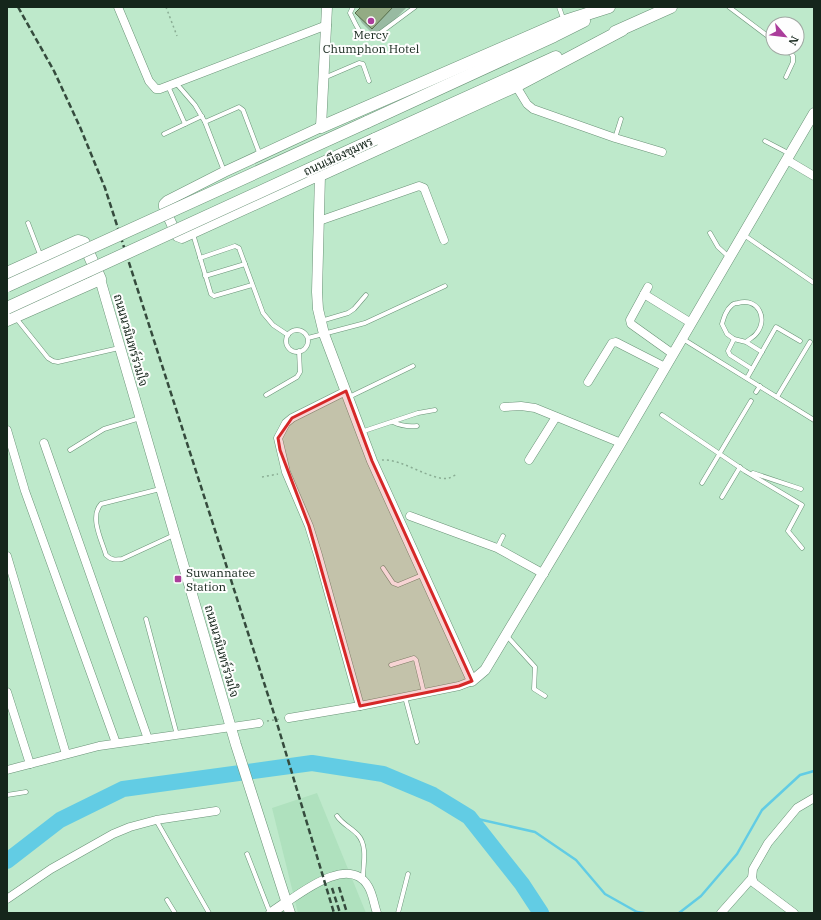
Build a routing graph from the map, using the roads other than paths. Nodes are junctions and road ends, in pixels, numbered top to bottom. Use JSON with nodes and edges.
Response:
{"nodes":[{"id":1,"x":328,"y":7,"type":"edge"},
{"id":2,"x":353,"y":7,"type":"edge"},
{"id":3,"x":414,"y":7,"type":"edge"},
{"id":4,"x":559,"y":7,"type":"edge"},
{"id":5,"x":610,"y":7,"type":"edge"},
{"id":6,"x":671,"y":7,"type":"edge"},
{"id":7,"x":729,"y":7,"type":"edge"},
{"id":8,"x":121,"y":8,"type":"edge"},
{"id":9,"x":596,"y":9,"type":"edge"},
{"id":10,"x":564,"y":21,"type":"junction"},
{"id":11,"x":327,"y":25,"type":"junction"},
{"id":12,"x":622,"y":30,"type":"junction"},
{"id":13,"x":765,"y":34,"type":"edge"},
{"id":14,"x":793,"y":56,"type":"edge"},
{"id":15,"x":786,"y":77,"type":"dead end"},
{"id":16,"x":324,"y":78,"type":"junction"},
{"id":17,"x":369,"y":81,"type":"dead end"},
{"id":18,"x":176,"y":83,"type":"junction"},
{"id":19,"x":168,"y":86,"type":"junction"},
{"id":20,"x":516,"y":86,"type":"junction"},
{"id":21,"x":202,"y":116,"type":"junction"},
{"id":22,"x":621,"y":119,"type":"dead end"},
{"id":23,"x":812,"y":120,"type":"edge"},
{"id":24,"x":205,"y":122,"type":"junction"},
{"id":25,"x":184,"y":124,"type":"junction"},
{"id":26,"x":321,"y":127,"type":"junction"},
{"id":27,"x":164,"y":134,"type":"dead end"},
{"id":28,"x":615,"y":138,"type":"junction"},
{"id":29,"x":765,"y":141,"type":"dead end"},
{"id":30,"x":662,"y":152,"type":"dead end"},
{"id":31,"x":260,"y":156,"type":"junction"},
{"id":32,"x":789,"y":157,"type":"junction"},
{"id":33,"x":224,"y":172,"type":"junction"},
{"id":34,"x":320,"y":175,"type":"junction"},
{"id":35,"x":814,"y":176,"type":"edge"},
{"id":36,"x":319,"y":221,"type":"junction"},
{"id":37,"x":28,"y":223,"type":"dead end"},
{"id":38,"x":710,"y":233,"type":"dead end"},
{"id":39,"x":193,"y":234,"type":"junction"},
{"id":40,"x":743,"y":234,"type":"junction"},
{"id":41,"x":444,"y":240,"type":"dead end"},
{"id":42,"x":730,"y":257,"type":"junction"},
{"id":43,"x":41,"y":258,"type":"junction"},
{"id":44,"x":200,"y":258,"type":"junction"},
{"id":45,"x":245,"y":264,"type":"junction"},
{"id":46,"x":7,"y":273,"type":"edge"},
{"id":47,"x":205,"y":276,"type":"junction"},
{"id":48,"x":100,"y":279,"type":"junction"},
{"id":49,"x":814,"y":283,"type":"edge"},
{"id":50,"x":252,"y":285,"type":"junction"},
{"id":51,"x":7,"y":286,"type":"edge"},
{"id":52,"x":445,"y":286,"type":"dead end"},
{"id":53,"x":366,"y":294,"type":"dead end"},
{"id":54,"x":10,"y":315,"type":"edge"},
{"id":55,"x":320,"y":322,"type":"junction"},
{"id":56,"x":691,"y":323,"type":"junction"},
{"id":57,"x":324,"y":334,"type":"junction"},
{"id":58,"x":288,"y":335,"type":"junction"},
{"id":59,"x":308,"y":338,"type":"junction"},
{"id":60,"x":682,"y":338,"type":"junction"},
{"id":61,"x":734,"y":339,"type":"junction"},
{"id":62,"x":800,"y":341,"type":"dead end"},
{"id":63,"x":746,"y":342,"type":"junction"},
{"id":64,"x":810,"y":342,"type":"dead end"},
{"id":65,"x":120,"y":348,"type":"junction"},
{"id":66,"x":299,"y":351,"type":"junction"},
{"id":67,"x":762,"y":352,"type":"junction"},
{"id":68,"x":673,"y":354,"type":"junction"},
{"id":69,"x":413,"y":366,"type":"dead end"},
{"id":70,"x":665,"y":367,"type":"junction"},
{"id":71,"x":752,"y":369,"type":"junction"},
{"id":72,"x":747,"y":378,"type":"junction"},
{"id":73,"x":588,"y":382,"type":"dead end"},
{"id":74,"x":760,"y":386,"type":"junction"},
{"id":75,"x":756,"y":392,"type":"dead end"},
{"id":76,"x":347,"y":394,"type":"junction"},
{"id":77,"x":266,"y":395,"type":"dead end"},
{"id":78,"x":777,"y":396,"type":"junction"},
{"id":79,"x":751,"y":401,"type":"dead end"},
{"id":80,"x":504,"y":407,"type":"dead end"},
{"id":81,"x":435,"y":410,"type":"dead end"},
{"id":82,"x":662,"y":415,"type":"dead end"},
{"id":83,"x":556,"y":417,"type":"junction"},
{"id":84,"x":140,"y":418,"type":"junction"},
{"id":85,"x":814,"y":420,"type":"edge"},
{"id":86,"x":393,"y":422,"type":"junction"},
{"id":87,"x":417,"y":426,"type":"dead end"},
{"id":88,"x":7,"y":430,"type":"edge"},
{"id":89,"x":361,"y":432,"type":"junction"},
{"id":90,"x":44,"y":443,"type":"dead end"},
{"id":91,"x":621,"y":443,"type":"junction"},
{"id":92,"x":70,"y":450,"type":"dead end"},
{"id":93,"x":719,"y":454,"type":"junction"},
{"id":94,"x":529,"y":460,"type":"dead end"},
{"id":95,"x":740,"y":467,"type":"junction"},
{"id":96,"x":746,"y":471,"type":"junction"},
{"id":97,"x":702,"y":483,"type":"dead end"},
{"id":98,"x":161,"y":489,"type":"junction"},
{"id":99,"x":801,"y":489,"type":"dead end"},
{"id":100,"x":722,"y":497,"type":"dead end"},
{"id":101,"x":410,"y":516,"type":"dead end"},
{"id":102,"x":174,"y":535,"type":"junction"},
{"id":103,"x":503,"y":536,"type":"dead end"},
{"id":104,"x":497,"y":548,"type":"junction"},
{"id":105,"x":802,"y":548,"type":"dead end"},
{"id":106,"x":7,"y":556,"type":"edge"},
{"id":107,"x":383,"y":568,"type":"dead end"},
{"id":108,"x":544,"y":574,"type":"junction"},
{"id":109,"x":423,"y":575,"type":"junction"},
{"id":110,"x":146,"y":619,"type":"dead end"},
{"id":111,"x":506,"y":635,"type":"junction"},
{"id":112,"x":391,"y":664,"type":"dead end"},
{"id":113,"x":472,"y":680,"type":"junction"},
{"id":114,"x":7,"y":692,"type":"edge"},
{"id":115,"x":424,"y":693,"type":"junction"},
{"id":116,"x":545,"y":696,"type":"dead end"},
{"id":117,"x":405,"y":697,"type":"junction"},
{"id":118,"x":360,"y":706,"type":"junction"},
{"id":119,"x":289,"y":718,"type":"road end"},
{"id":120,"x":259,"y":723,"type":"road end"},
{"id":121,"x":230,"y":728,"type":"junction"},
{"id":122,"x":177,"y":735,"type":"junction"},
{"id":123,"x":148,"y":739,"type":"junction"},
{"id":124,"x":417,"y":742,"type":"dead end"},
{"id":125,"x":116,"y":743,"type":"junction"},
{"id":126,"x":66,"y":754,"type":"junction"},
{"id":127,"x":30,"y":764,"type":"junction"},
{"id":128,"x":7,"y":770,"type":"edge"},
{"id":129,"x":26,"y":792,"type":"dead end"},
{"id":130,"x":7,"y":795,"type":"edge"},
{"id":131,"x":814,"y":798,"type":"edge"},
{"id":132,"x":216,"y":811,"type":"dead end"},
{"id":133,"x":337,"y":816,"type":"dead end"},
{"id":134,"x":156,"y":820,"type":"junction"},
{"id":135,"x":248,"y":854,"type":"dead end"},
{"id":136,"x":408,"y":874,"type":"dead end"},
{"id":137,"x":752,"y":878,"type":"junction"},
{"id":138,"x":362,"y":879,"type":"junction"},
{"id":139,"x":7,"y":900,"type":"edge"},
{"id":140,"x":167,"y":900,"type":"dead end"},
{"id":141,"x":287,"y":902,"type":"junction"},
{"id":142,"x":175,"y":913,"type":"edge"},
{"id":143,"x":209,"y":913,"type":"edge"},
{"id":144,"x":270,"y":913,"type":"edge"},
{"id":145,"x":290,"y":913,"type":"edge"},
{"id":146,"x":377,"y":913,"type":"edge"},
{"id":147,"x":398,"y":913,"type":"edge"},
{"id":148,"x":721,"y":913,"type":"edge"},
{"id":149,"x":794,"y":913,"type":"edge"}],
"edges":[{"from":1,"to":11,"type":"street"},
{"from":2,"to":3,"type":"lane"},
{"from":4,"to":10,"type":"lane"},
{"from":5,"to":9,"type":"main road"},
{"from":5,"to":51,"type":"main road","name":"ถนนเมืองชุมพร","bridge":true},
{"from":6,"to":12,"type":"main road","name":"ถนนเมืองชุมพร"},
{"from":7,"to":13,"type":"lane"},
{"from":8,"to":19,"type":"street"},
{"from":9,"to":10,"type":"main road"},
{"from":10,"to":26,"type":"main road"},
{"from":11,"to":16,"type":"street"},
{"from":11,"to":18,"type":"street"},
{"from":12,"to":20,"type":"main road"},
{"from":12,"to":54,"type":"main road","name":"ถนนเมืองชุมพร","bridge":true},
{"from":14,"to":15,"type":"lane"},
{"from":16,"to":17,"type":"lane"},
{"from":16,"to":26,"type":"street"},
{"from":18,"to":19,"type":"street"},
{"from":18,"to":21,"type":"lane"},
{"from":19,"to":25,"type":"lane"},
{"from":20,"to":28,"type":"street"},
{"from":20,"to":34,"type":"main road"},
{"from":21,"to":24,"type":"lane"},
{"from":21,"to":25,"type":"lane"},
{"from":22,"to":28,"type":"lane"},
{"from":23,"to":32,"type":"street"},
{"from":24,"to":31,"type":"lane"},
{"from":24,"to":33,"type":"lane"},
{"from":25,"to":27,"type":"lane"},
{"from":26,"to":31,"type":"street"},
{"from":28,"to":30,"type":"street"},
{"from":29,"to":32,"type":"lane"},
{"from":31,"to":33,"type":"street"},
{"from":32,"to":35,"type":"street"},
{"from":32,"to":40,"type":"street"},
{"from":33,"to":39,"type":"street"},
{"from":34,"to":36,"type":"street"},
{"from":34,"to":39,"type":"street"},
{"from":36,"to":41,"type":"street"},
{"from":36,"to":55,"type":"street"},
{"from":37,"to":43,"type":"lane"},
{"from":38,"to":42,"type":"lane"},
{"from":39,"to":44,"type":"lane"},
{"from":40,"to":42,"type":"street"},
{"from":40,"to":49,"type":"lane"},
{"from":42,"to":56,"type":"street"},
{"from":43,"to":46,"type":"main road"},
{"from":43,"to":48,"type":"main road"},
{"from":44,"to":45,"type":"lane"},
{"from":44,"to":47,"type":"lane"},
{"from":45,"to":47,"type":"lane"},
{"from":45,"to":50,"type":"lane"},
{"from":47,"to":50,"type":"lane"},
{"from":48,"to":54,"type":"main road"},
{"from":48,"to":65,"type":"street","name":"ถนนนวมินทร์ร่วมใจ"},
{"from":50,"to":58,"type":"lane"},
{"from":52,"to":57,"type":"lane"},
{"from":53,"to":55,"type":"lane"},
{"from":54,"to":65,"type":"lane"},
{"from":55,"to":57,"type":"street"},
{"from":56,"to":60,"type":"street"},
{"from":56,"to":68,"type":"street"},
{"from":57,"to":59,"type":"lane"},
{"from":57,"to":76,"type":"street"},
{"from":58,"to":59,"type":"lane"},
{"from":58,"to":66,"type":"lane"},
{"from":59,"to":66,"type":"lane"},
{"from":60,"to":68,"type":"street"},
{"from":60,"to":72,"type":"lane"},
{"from":61,"to":63,"type":"lane"},
{"from":61,"to":63,"type":"lane"},
{"from":61,"to":71,"type":"lane"},
{"from":62,"to":67,"type":"lane"},
{"from":63,"to":67,"type":"lane"},
{"from":64,"to":78,"type":"lane"},
{"from":65,"to":84,"type":"street","name":"ถนนนวมินทร์ร่วมใจ"},
{"from":66,"to":77,"type":"lane"},
{"from":67,"to":71,"type":"lane"},
{"from":68,"to":70,"type":"street"},
{"from":69,"to":76,"type":"lane"},
{"from":70,"to":73,"type":"street"},
{"from":70,"to":91,"type":"street"},
{"from":71,"to":72,"type":"lane"},
{"from":72,"to":74,"type":"lane"},
{"from":74,"to":75,"type":"lane"},
{"from":74,"to":78,"type":"lane"},
{"from":76,"to":89,"type":"street"},
{"from":76,"to":118,"type":"street"},
{"from":78,"to":85,"type":"lane"},
{"from":79,"to":93,"type":"lane"},
{"from":80,"to":83,"type":"street"},
{"from":81,"to":86,"type":"lane"},
{"from":82,"to":93,"type":"lane"},
{"from":83,"to":91,"type":"street"},
{"from":83,"to":94,"type":"street"},
{"from":84,"to":92,"type":"lane"},
{"from":84,"to":98,"type":"street","name":"ถนนนวมินทร์ร่วมใจ"},
{"from":86,"to":87,"type":"lane"},
{"from":86,"to":89,"type":"lane"},
{"from":88,"to":125,"type":"street"},
{"from":89,"to":109,"type":"street"},
{"from":90,"to":123,"type":"street"},
{"from":91,"to":108,"type":"street"},
{"from":93,"to":95,"type":"lane"},
{"from":93,"to":97,"type":"lane"},
{"from":95,"to":96,"type":"lane"},
{"from":95,"to":100,"type":"lane"},
{"from":96,"to":99,"type":"lane"},
{"from":96,"to":105,"type":"lane"},
{"from":98,"to":102,"type":"street","name":"ถนนนวมินทร์ร่วมใจ"},
{"from":98,"to":102,"type":"lane"},
{"from":101,"to":104,"type":"street"},
{"from":102,"to":121,"type":"street","name":"ถนนนวมินทร์ร่วมใจ"},
{"from":103,"to":104,"type":"lane"},
{"from":104,"to":108,"type":"street"},
{"from":106,"to":126,"type":"street"},
{"from":107,"to":109,"type":"lane"},
{"from":108,"to":111,"type":"street"},
{"from":109,"to":113,"type":"street"},
{"from":110,"to":122,"type":"lane"},
{"from":111,"to":113,"type":"street"},
{"from":111,"to":116,"type":"lane"},
{"from":112,"to":115,"type":"lane"},
{"from":113,"to":115,"type":"street"},
{"from":114,"to":127,"type":"street"},
{"from":115,"to":117,"type":"street"},
{"from":117,"to":118,"type":"street"},
{"from":117,"to":124,"type":"lane"},
{"from":118,"to":119,"type":"street"},
{"from":120,"to":121,"type":"street"},
{"from":121,"to":122,"type":"street"},
{"from":121,"to":141,"type":"street","name":"ถนนนวมินทร์ร่วมใจ"},
{"from":122,"to":123,"type":"street"},
{"from":123,"to":125,"type":"street"},
{"from":125,"to":126,"type":"street"},
{"from":126,"to":127,"type":"street"},
{"from":127,"to":128,"type":"street"},
{"from":129,"to":130,"type":"lane"},
{"from":131,"to":137,"type":"street"},
{"from":132,"to":134,"type":"street"},
{"from":133,"to":138,"type":"lane"},
{"from":134,"to":139,"type":"street"},
{"from":134,"to":143,"type":"lane"},
{"from":135,"to":144,"type":"lane"},
{"from":136,"to":147,"type":"lane"},
{"from":137,"to":148,"type":"street"},
{"from":137,"to":149,"type":"street"},
{"from":138,"to":141,"type":"street"},
{"from":138,"to":146,"type":"street"},
{"from":140,"to":142,"type":"lane"},
{"from":141,"to":144,"type":"street"},
{"from":141,"to":145,"type":"street","name":"ถนนนวมินทร์ร่วมใจ"}]}
